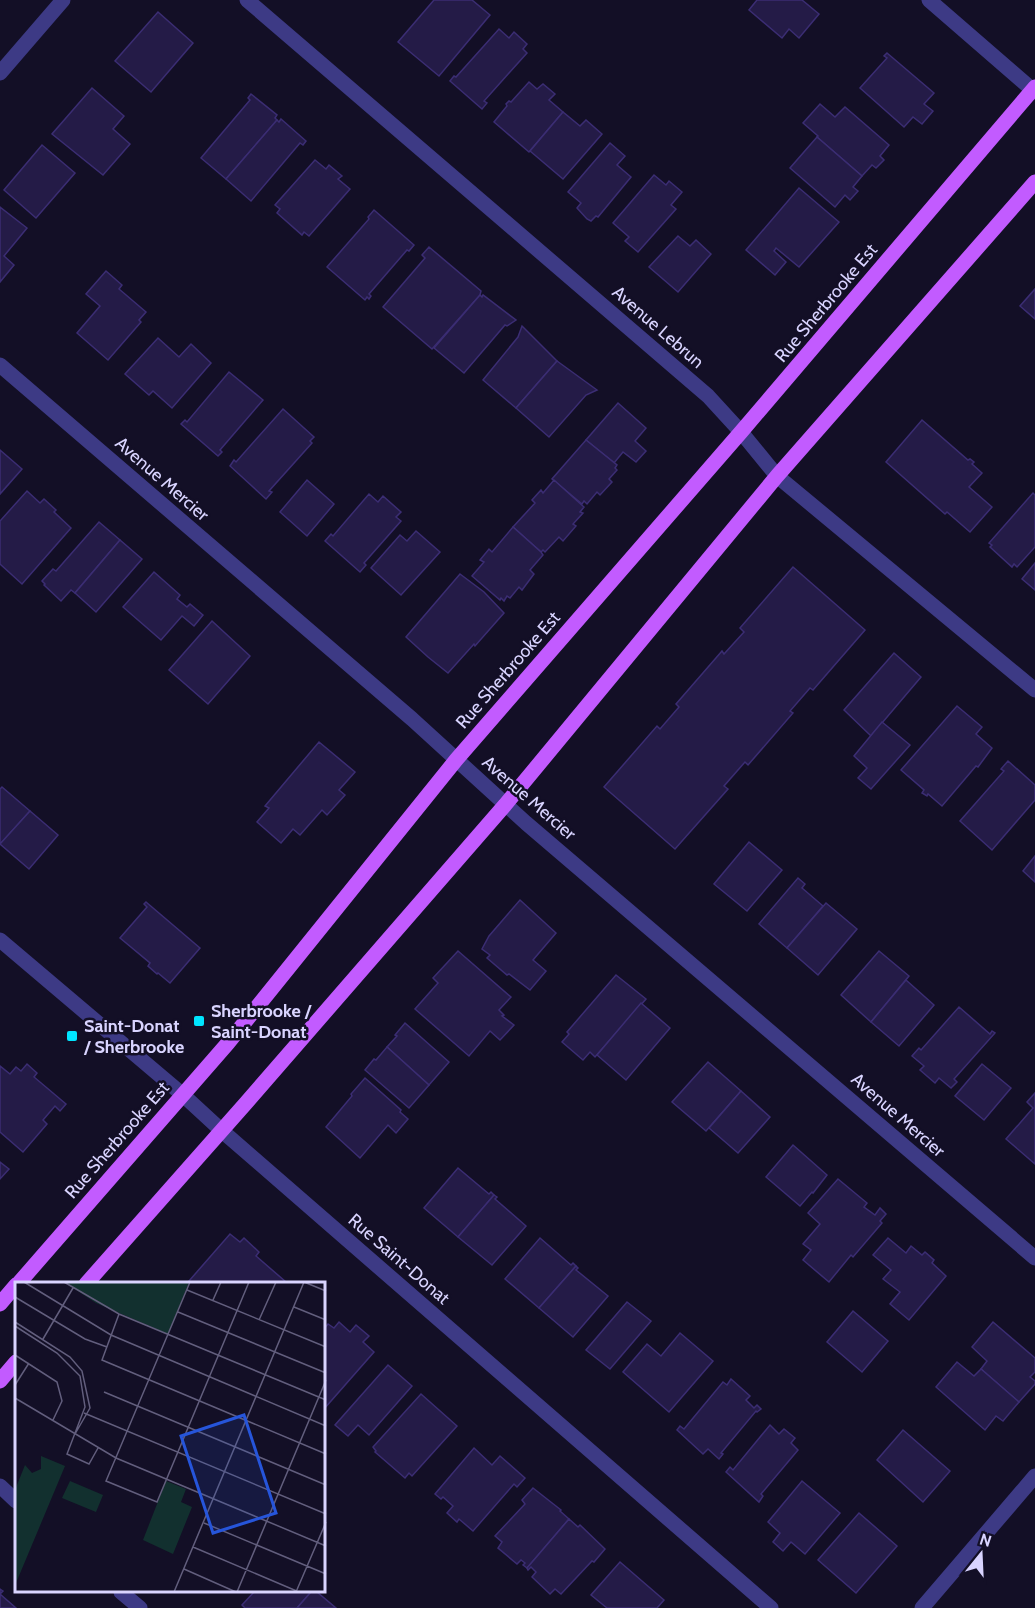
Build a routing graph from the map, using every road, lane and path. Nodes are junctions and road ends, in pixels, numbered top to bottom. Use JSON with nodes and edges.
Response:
{"nodes":[{"id":1,"x":63,"y":0,"type":"edge"},
{"id":2,"x":248,"y":0,"type":"edge"},
{"id":3,"x":929,"y":0,"type":"edge"},
{"id":4,"x":0,"y":73,"type":"edge"},
{"id":5,"x":1034,"y":90,"type":"edge"},
{"id":6,"x":1035,"y":182,"type":"edge"},
{"id":7,"x":0,"y":365,"type":"edge"},
{"id":8,"x":741,"y":432,"type":"junction"},
{"id":9,"x":777,"y":477,"type":"junction"},
{"id":10,"x":1035,"y":690,"type":"edge"},
{"id":11,"x":456,"y":760,"type":"junction"},
{"id":12,"x":506,"y":805,"type":"junction"},
{"id":13,"x":0,"y":940,"type":"edge"},
{"id":14,"x":183,"y":1095,"type":"junction"},
{"id":15,"x":221,"y":1130,"type":"junction"},
{"id":16,"x":1035,"y":1258,"type":"edge"},
{"id":17,"x":20,"y":1282,"type":"edge"},
{"id":18,"x":88,"y":1282,"type":"edge"},
{"id":19,"x":15,"y":1287,"type":"edge"},
{"id":20,"x":0,"y":1304,"type":"edge"},
{"id":21,"x":15,"y":1363,"type":"edge"},
{"id":22,"x":0,"y":1381,"type":"edge"},
{"id":23,"x":1035,"y":1476,"type":"edge"},
{"id":24,"x":0,"y":1486,"type":"edge"},
{"id":25,"x":15,"y":1499,"type":"edge"},
{"id":26,"x":122,"y":1593,"type":"edge"},
{"id":27,"x":140,"y":1608,"type":"edge"},
{"id":28,"x":771,"y":1608,"type":"edge"},
{"id":29,"x":922,"y":1608,"type":"edge"}],
"edges":[{"from":1,"to":4,"type":"street"},
{"from":2,"to":8,"type":"street","name":"Avenue Lebrun"},
{"from":3,"to":5,"type":"street"},
{"from":5,"to":8,"type":"main road","name":"Rue Sherbrooke Est"},
{"from":6,"to":9,"type":"main road"},
{"from":7,"to":11,"type":"street","name":"Avenue Mercier"},
{"from":8,"to":9,"type":"street","name":"Avenue Lebrun"},
{"from":8,"to":11,"type":"main road","name":"Rue Sherbrooke Est"},
{"from":9,"to":10,"type":"street","name":"Avenue Lebrun"},
{"from":9,"to":12,"type":"main road"},
{"from":11,"to":12,"type":"street","name":"Avenue Mercier"},
{"from":11,"to":14,"type":"main road","name":"Rue Sherbrooke Est"},
{"from":12,"to":15,"type":"main road"},
{"from":12,"to":16,"type":"street","name":"Avenue Mercier"},
{"from":13,"to":14,"type":"street","name":"Rue Saint-Donat"},
{"from":14,"to":15,"type":"street","name":"Rue Saint-Donat"},
{"from":14,"to":17,"type":"main road","name":"Rue Sherbrooke Est"},
{"from":15,"to":18,"type":"main road"},
{"from":15,"to":28,"type":"street","name":"Rue Saint-Donat"},
{"from":19,"to":20,"type":"main road","name":"Rue Sherbrooke Est"},
{"from":21,"to":22,"type":"main road"},
{"from":23,"to":29,"type":"street"},
{"from":24,"to":25,"type":"street"},
{"from":26,"to":27,"type":"street"}]}
